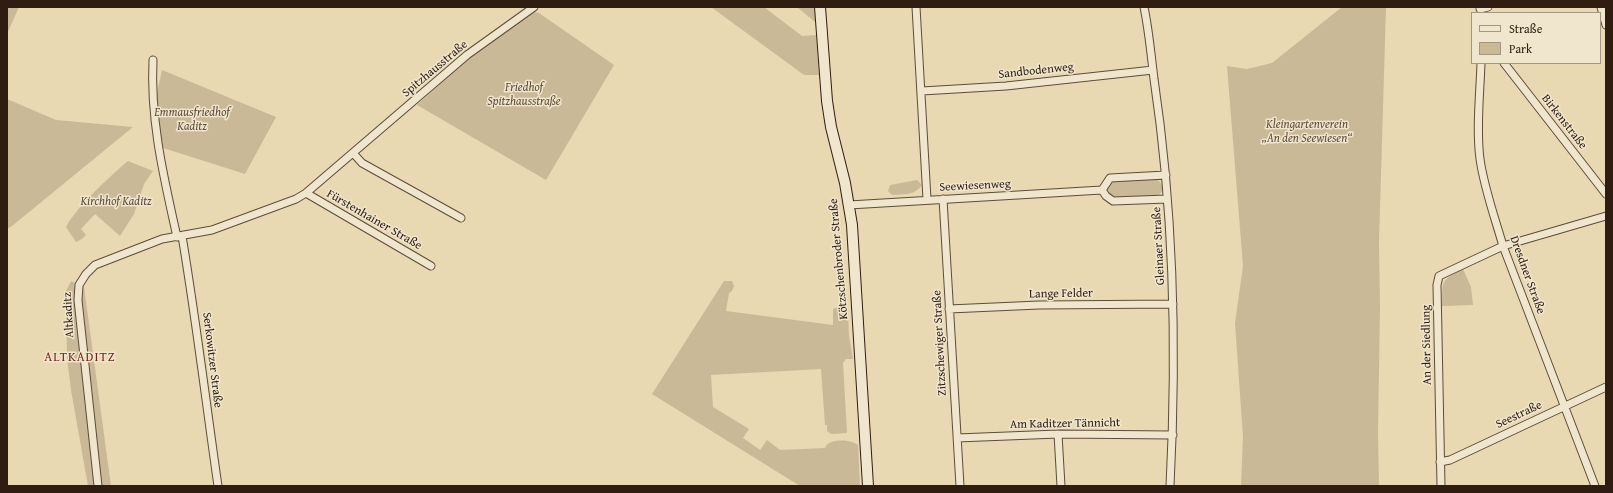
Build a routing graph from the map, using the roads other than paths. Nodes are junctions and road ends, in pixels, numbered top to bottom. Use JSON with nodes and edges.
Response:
{"nodes":[{"id":1,"x":534,"y":7,"type":"edge"},
{"id":2,"x":820,"y":7,"type":"edge"},
{"id":3,"x":916,"y":7,"type":"edge"},
{"id":4,"x":1144,"y":7,"type":"edge"},
{"id":5,"x":1488,"y":7,"type":"edge"},
{"id":6,"x":1601,"y":7,"type":"edge"},
{"id":7,"x":1480,"y":10,"type":"edge"},
{"id":8,"x":1606,"y":25,"type":"edge"},
{"id":9,"x":153,"y":60,"type":"dead end"},
{"id":10,"x":1480,"y":64,"type":"edge"},
{"id":11,"x":1505,"y":64,"type":"edge"},
{"id":12,"x":1153,"y":70,"type":"junction"},
{"id":13,"x":922,"y":91,"type":"junction"},
{"id":14,"x":353,"y":153,"type":"junction"},
{"id":15,"x":1166,"y":175,"type":"junction"},
{"id":16,"x":1102,"y":190,"type":"junction"},
{"id":17,"x":306,"y":193,"type":"junction"},
{"id":18,"x":1606,"y":194,"type":"edge"},
{"id":19,"x":1167,"y":198,"type":"junction"},
{"id":20,"x":943,"y":199,"type":"junction"},
{"id":21,"x":927,"y":200,"type":"junction"},
{"id":22,"x":849,"y":205,"type":"junction"},
{"id":23,"x":1606,"y":216,"type":"edge"},
{"id":24,"x":461,"y":218,"type":"dead end"},
{"id":25,"x":180,"y":237,"type":"junction"},
{"id":26,"x":1504,"y":246,"type":"junction"},
{"id":27,"x":431,"y":266,"type":"dead end"},
{"id":28,"x":1173,"y":304,"type":"junction"},
{"id":29,"x":949,"y":309,"type":"junction"},
{"id":30,"x":1606,"y":387,"type":"edge"},
{"id":31,"x":1564,"y":406,"type":"junction"},
{"id":32,"x":1058,"y":434,"type":"junction"},
{"id":33,"x":1173,"y":435,"type":"junction"},
{"id":34,"x":957,"y":438,"type":"junction"},
{"id":35,"x":1440,"y":462,"type":"junction"},
{"id":36,"x":98,"y":486,"type":"edge"},
{"id":37,"x":218,"y":486,"type":"edge"},
{"id":38,"x":868,"y":486,"type":"edge"},
{"id":39,"x":960,"y":486,"type":"edge"},
{"id":40,"x":1061,"y":486,"type":"edge"},
{"id":41,"x":1170,"y":486,"type":"edge"},
{"id":42,"x":1441,"y":486,"type":"edge"},
{"id":43,"x":1594,"y":486,"type":"edge"}],
"edges":[{"from":1,"to":14,"type":"street","name":"Spitzhausstraße"},
{"from":2,"to":22,"type":"street","name":"Kötzschenbroder Straße"},
{"from":3,"to":13,"type":"street"},
{"from":4,"to":12,"type":"street","name":"Gleinaer Straße"},
{"from":5,"to":7,"type":"street"},
{"from":6,"to":8,"type":"street"},
{"from":9,"to":25,"type":"street","name":"Serkowitzer Straße"},
{"from":10,"to":26,"type":"street","name":"Dresdner Straße"},
{"from":11,"to":18,"type":"street","name":"Birkenstraße"},
{"from":12,"to":13,"type":"street","name":"Sandbodenweg"},
{"from":12,"to":15,"type":"street","name":"Gleinaer Straße"},
{"from":13,"to":21,"type":"street"},
{"from":14,"to":17,"type":"street","name":"Spitzhausstraße"},
{"from":14,"to":24,"type":"street"},
{"from":15,"to":16,"type":"street"},
{"from":15,"to":19,"type":"street","name":"Gleinaer Straße"},
{"from":16,"to":19,"type":"street"},
{"from":16,"to":20,"type":"street","name":"Seewiesenweg"},
{"from":17,"to":25,"type":"street","name":"Spitzhausstraße"},
{"from":17,"to":27,"type":"street","name":"Fürstenhainer Straße"},
{"from":19,"to":28,"type":"street","name":"Gleinaer Straße"},
{"from":20,"to":21,"type":"street","name":"Seewiesenweg"},
{"from":20,"to":29,"type":"street","name":"Zitzschewiger Straße"},
{"from":21,"to":22,"type":"street","name":"Seewiesenweg"},
{"from":22,"to":38,"type":"street","name":"Kötzschenbroder Straße"},
{"from":23,"to":26,"type":"street"},
{"from":25,"to":36,"type":"street","name":"Altkaditz"},
{"from":25,"to":37,"type":"street","name":"Serkowitzer Straße"},
{"from":26,"to":31,"type":"street","name":"Dresdner Straße"},
{"from":26,"to":35,"type":"street","name":"An der Siedlung"},
{"from":28,"to":29,"type":"street","name":"Lange Felder"},
{"from":28,"to":33,"type":"street","name":"Gleinaer Straße"},
{"from":29,"to":34,"type":"street","name":"Zitzschewiger Straße"},
{"from":30,"to":31,"type":"street","name":"Seestraße"},
{"from":31,"to":35,"type":"street","name":"Seestraße"},
{"from":31,"to":43,"type":"street","name":"Dresdner Straße"},
{"from":32,"to":33,"type":"street","name":"Am Kaditzer Tännicht"},
{"from":32,"to":34,"type":"street","name":"Am Kaditzer Tännicht"},
{"from":32,"to":40,"type":"street"},
{"from":33,"to":41,"type":"street","name":"Gleinaer Straße"},
{"from":34,"to":39,"type":"street","name":"Zitzschewiger Straße"},
{"from":35,"to":42,"type":"street","name":"An der Siedlung"}]}
